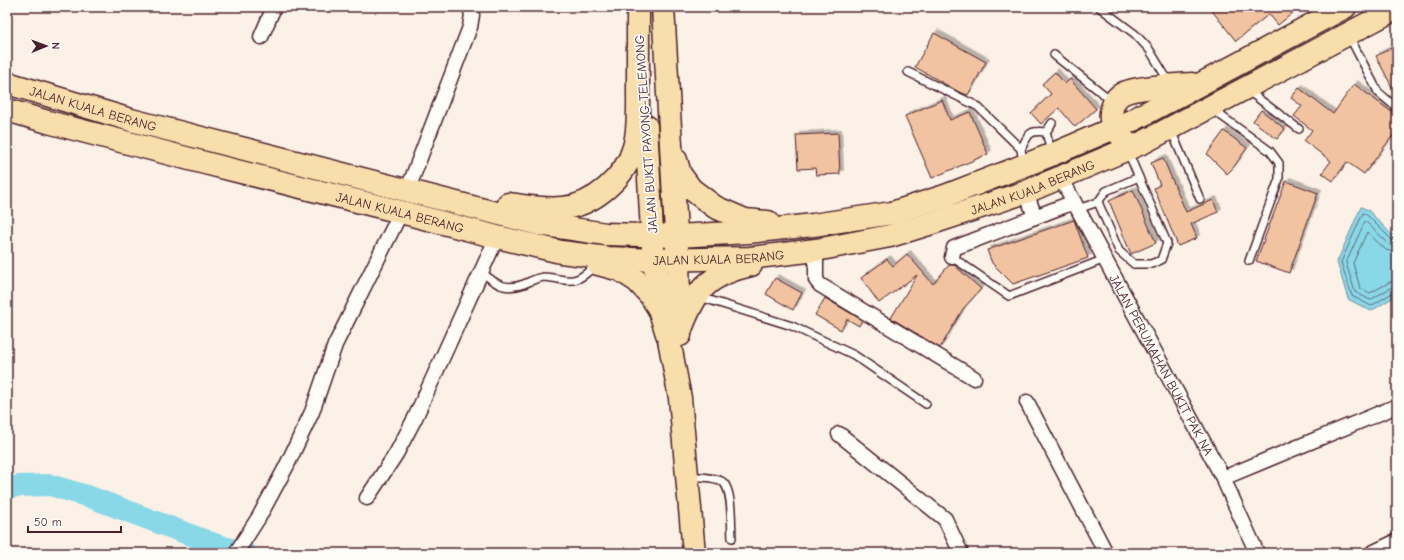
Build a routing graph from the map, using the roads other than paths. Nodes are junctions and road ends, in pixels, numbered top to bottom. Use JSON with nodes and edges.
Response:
{"nodes":[{"id":1,"x":274,"y":7,"type":"edge"},
{"id":2,"x":470,"y":7,"type":"edge"},
{"id":3,"x":638,"y":7,"type":"edge"},
{"id":4,"x":663,"y":7,"type":"edge"},
{"id":5,"x":1099,"y":7,"type":"edge"},
{"id":6,"x":1344,"y":7,"type":"edge"},
{"id":7,"x":1397,"y":8,"type":"edge"},
{"id":8,"x":1348,"y":34,"type":"junction"},
{"id":9,"x":261,"y":37,"type":"dead end"},
{"id":10,"x":1054,"y":55,"type":"dead end"},
{"id":11,"x":908,"y":72,"type":"dead end"},
{"id":12,"x":7,"y":83,"type":"edge"},
{"id":13,"x":1203,"y":83,"type":"junction"},
{"id":14,"x":1172,"y":86,"type":"junction"},
{"id":15,"x":1245,"y":88,"type":"junction"},
{"id":16,"x":1397,"y":97,"type":"edge"},
{"id":17,"x":1389,"y":101,"type":"junction"},
{"id":18,"x":1114,"y":102,"type":"junction"},
{"id":19,"x":1210,"y":107,"type":"junction"},
{"id":20,"x":1397,"y":108,"type":"edge"},
{"id":21,"x":7,"y":110,"type":"edge"},
{"id":22,"x":1052,"y":124,"type":"dead end"},
{"id":23,"x":1114,"y":128,"type":"junction"},
{"id":24,"x":1170,"y":128,"type":"junction"},
{"id":25,"x":1299,"y":129,"type":"dead end"},
{"id":26,"x":1046,"y":132,"type":"junction"},
{"id":27,"x":671,"y":145,"type":"junction"},
{"id":28,"x":1135,"y":146,"type":"junction"},
{"id":29,"x":1051,"y":155,"type":"junction"},
{"id":30,"x":1022,"y":157,"type":"junction"},
{"id":31,"x":1139,"y":177,"type":"junction"},
{"id":32,"x":1061,"y":178,"type":"junction"},
{"id":33,"x":408,"y":189,"type":"junction"},
{"id":34,"x":1026,"y":192,"type":"junction"},
{"id":35,"x":437,"y":198,"type":"junction"},
{"id":36,"x":1200,"y":198,"type":"dead end"},
{"id":37,"x":1098,"y":202,"type":"junction"},
{"id":38,"x":1076,"y":205,"type":"junction"},
{"id":39,"x":401,"y":212,"type":"junction"},
{"id":40,"x":1035,"y":217,"type":"junction"},
{"id":41,"x":813,"y":225,"type":"junction"},
{"id":42,"x":652,"y":236,"type":"junction"},
{"id":43,"x":677,"y":236,"type":"junction"},
{"id":44,"x":497,"y":238,"type":"junction"},
{"id":45,"x":816,"y":250,"type":"junction"},
{"id":46,"x":561,"y":252,"type":"junction"},
{"id":47,"x":952,"y":258,"type":"joint"},
{"id":48,"x":1105,"y":259,"type":"junction"},
{"id":49,"x":654,"y":260,"type":"junction"},
{"id":50,"x":678,"y":260,"type":"junction"},
{"id":51,"x":1249,"y":260,"type":"dead end"},
{"id":52,"x":599,"y":264,"type":"junction"},
{"id":53,"x":482,"y":272,"type":"junction"},
{"id":54,"x":696,"y":295,"type":"junction"},
{"id":55,"x":674,"y":333,"type":"junction"},
{"id":56,"x":974,"y":378,"type":"dead end"},
{"id":57,"x":1027,"y":402,"type":"dead end"},
{"id":58,"x":926,"y":404,"type":"dead end"},
{"id":59,"x":1397,"y":406,"type":"edge"},
{"id":60,"x":839,"y":434,"type":"dead end"},
{"id":61,"x":687,"y":475,"type":"junction"},
{"id":62,"x":1223,"y":478,"type":"junction"},
{"id":63,"x":367,"y":498,"type":"dead end"},
{"id":64,"x":732,"y":538,"type":"dead end"},
{"id":65,"x":1397,"y":541,"type":"edge"},
{"id":66,"x":236,"y":553,"type":"edge"},
{"id":67,"x":694,"y":553,"type":"edge"},
{"id":68,"x":961,"y":553,"type":"edge"},
{"id":69,"x":1106,"y":553,"type":"edge"},
{"id":70,"x":1257,"y":553,"type":"edge"},
{"id":71,"x":1372,"y":553,"type":"edge"}],
"edges":[{"from":1,"to":9,"type":"street"},
{"from":2,"to":33,"type":"street"},
{"from":3,"to":35,"type":"main road"},
{"from":3,"to":42,"type":"main road","name":"JALAN BUKIT PAYONG-TELEMONG"},
{"from":4,"to":27,"type":"main road","name":"JALAN BUKIT PAYONG-TELEMONG"},
{"from":5,"to":14,"type":"lane"},
{"from":6,"to":13,"type":"main road","name":"JALAN KUALA BERANG"},
{"from":7,"to":8,"type":"main road","name":"JALAN KUALA BERANG"},
{"from":8,"to":15,"type":"main road","name":"JALAN KUALA BERANG"},
{"from":8,"to":17,"type":"lane"},
{"from":10,"to":18,"type":"lane"},
{"from":11,"to":30,"type":"lane"},
{"from":12,"to":33,"type":"main road","name":"JALAN KUALA BERANG"},
{"from":13,"to":14,"type":"main road"},
{"from":13,"to":23,"type":"main road","name":"JALAN KUALA BERANG"},
{"from":14,"to":18,"type":"main road"},
{"from":15,"to":19,"type":"main road","name":"JALAN KUALA BERANG"},
{"from":15,"to":25,"type":"lane"},
{"from":16,"to":17,"type":"lane"},
{"from":17,"to":20,"type":"lane"},
{"from":18,"to":23,"type":"main road"},
{"from":19,"to":24,"type":"main road","name":"JALAN KUALA BERANG"},
{"from":19,"to":51,"type":"lane"},
{"from":21,"to":39,"type":"main road","name":"JALAN KUALA BERANG"},
{"from":22,"to":26,"type":"lane"},
{"from":23,"to":28,"type":"main road"},
{"from":23,"to":29,"type":"main road","name":"JALAN KUALA BERANG"},
{"from":24,"to":28,"type":"main road","name":"JALAN KUALA BERANG"},
{"from":24,"to":36,"type":"lane"},
{"from":26,"to":29,"type":"lane"},
{"from":26,"to":30,"type":"lane"},
{"from":27,"to":41,"type":"main road"},
{"from":27,"to":43,"type":"main road","name":"JALAN BUKIT PAYONG-TELEMONG"},
{"from":28,"to":31,"type":"lane"},
{"from":28,"to":32,"type":"main road","name":"JALAN KUALA BERANG"},
{"from":29,"to":30,"type":"main road","name":"JALAN KUALA BERANG"},
{"from":30,"to":41,"type":"main road","name":"JALAN KUALA BERANG"},
{"from":31,"to":37,"type":"lane"},
{"from":31,"to":37,"type":"lane"},
{"from":32,"to":34,"type":"main road","name":"JALAN KUALA BERANG"},
{"from":32,"to":38,"type":"street","name":"JALAN PERUMAHAN BUKIT PAK NA"},
{"from":33,"to":35,"type":"main road","name":"JALAN KUALA BERANG"},
{"from":34,"to":40,"type":"street"},
{"from":34,"to":45,"type":"main road","name":"JALAN KUALA BERANG"},
{"from":35,"to":42,"type":"main road","name":"JALAN KUALA BERANG"},
{"from":37,"to":38,"type":"lane"},
{"from":38,"to":40,"type":"street"},
{"from":38,"to":48,"type":"street","name":"JALAN PERUMAHAN BUKIT PAK NA"},
{"from":39,"to":44,"type":"main road","name":"JALAN KUALA BERANG"},
{"from":39,"to":66,"type":"street"},
{"from":40,"to":47,"type":"street"},
{"from":41,"to":43,"type":"main road","name":"JALAN KUALA BERANG"},
{"from":42,"to":43,"type":"main road","name":"JALAN KUALA BERANG"},
{"from":42,"to":49,"type":"main road","name":"JALAN BUKIT PAYONG-TELEMONG"},
{"from":43,"to":50,"type":"main road","name":"JALAN BUKIT PAYONG-TELEMONG"},
{"from":44,"to":46,"type":"main road","name":"JALAN KUALA BERANG"},
{"from":44,"to":53,"type":"street"},
{"from":45,"to":50,"type":"main road","name":"JALAN KUALA BERANG"},
{"from":45,"to":54,"type":"main road"},
{"from":45,"to":56,"type":"street"},
{"from":46,"to":49,"type":"main road","name":"JALAN KUALA BERANG"},
{"from":46,"to":52,"type":"main road"},
{"from":47,"to":48,"type":"lane"},
{"from":48,"to":62,"type":"street","name":"JALAN PERUMAHAN BUKIT PAK NA"},
{"from":49,"to":50,"type":"main road","name":"JALAN KUALA BERANG"},
{"from":49,"to":55,"type":"main road","name":"JALAN BUKIT PAYONG-TELEMONG"},
{"from":50,"to":55,"type":"main road","name":"JALAN BUKIT PAYONG-TELEMONG"},
{"from":52,"to":53,"type":"lane"},
{"from":52,"to":55,"type":"main road"},
{"from":53,"to":63,"type":"street"},
{"from":54,"to":55,"type":"main road"},
{"from":54,"to":58,"type":"lane"},
{"from":55,"to":61,"type":"main road"},
{"from":57,"to":69,"type":"street"},
{"from":59,"to":62,"type":"street"},
{"from":60,"to":68,"type":"street"},
{"from":61,"to":64,"type":"lane"},
{"from":61,"to":67,"type":"main road"},
{"from":62,"to":70,"type":"street","name":"JALAN PERUMAHAN BUKIT PAK NA"},
{"from":65,"to":71,"type":"street"}]}
